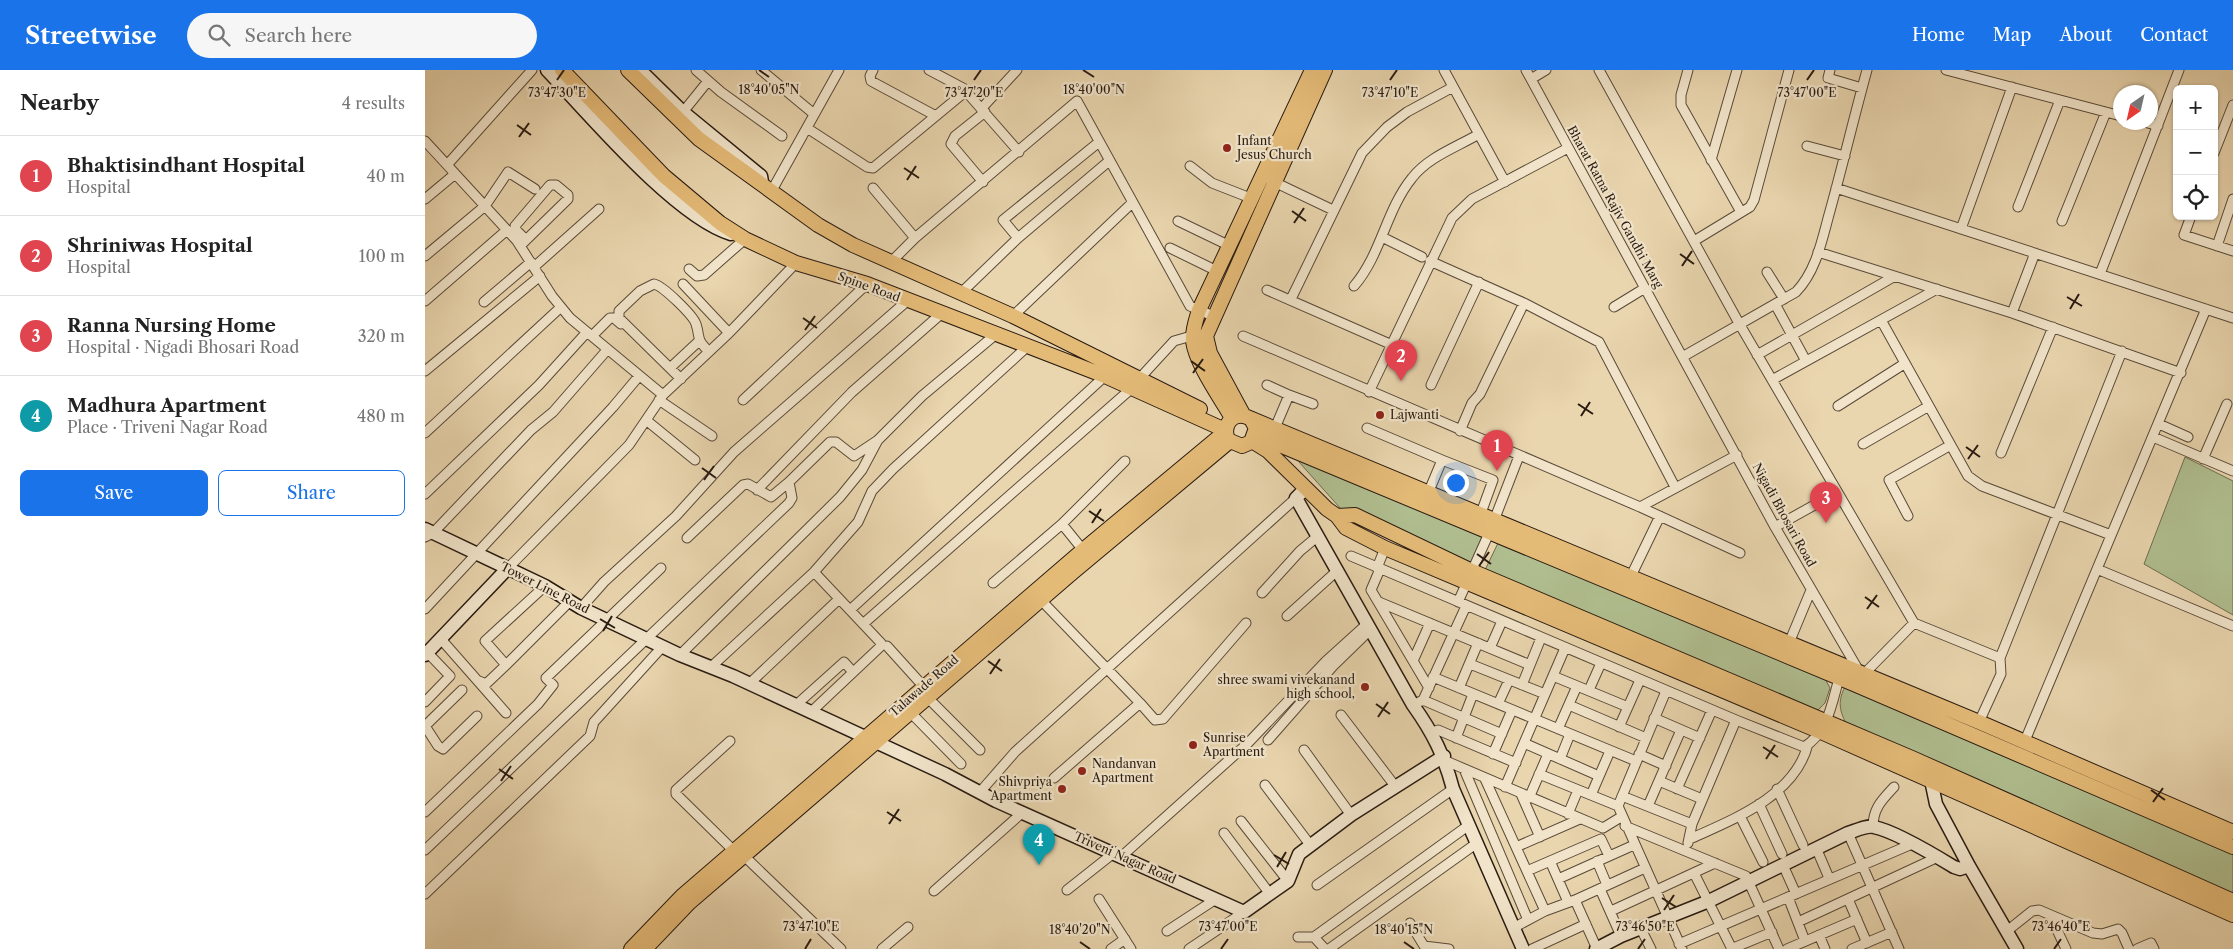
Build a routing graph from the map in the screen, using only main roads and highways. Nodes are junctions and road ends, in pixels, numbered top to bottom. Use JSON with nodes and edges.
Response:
{"nodes":[{"id":1,"x":561,"y":70,"type":"edge"},
{"id":2,"x":628,"y":70,"type":"edge"},
{"id":3,"x":1312,"y":70,"type":"edge"},
{"id":4,"x":1325,"y":70,"type":"edge"},
{"id":5,"x":1269,"y":180,"type":"junction"},
{"id":6,"x":1199,"y":335,"type":"junction"},
{"id":7,"x":1136,"y":384,"type":"junction"},
{"id":8,"x":1234,"y":425,"type":"junction"},
{"id":9,"x":1254,"y":438,"type":"junction"},
{"id":10,"x":1337,"y":516,"type":"junction"},
{"id":11,"x":1493,"y":525,"type":"junction"},
{"id":12,"x":1469,"y":577,"type":"junction"},
{"id":13,"x":1037,"y":596,"type":"junction"},
{"id":14,"x":1841,"y":671,"type":"junction"},
{"id":15,"x":1859,"y":677,"type":"junction"},
{"id":16,"x":925,"y":692,"type":"junction"},
{"id":17,"x":1823,"y":726,"type":"junction"},
{"id":18,"x":870,"y":740,"type":"junction"},
{"id":19,"x":2233,"y":832,"type":"edge"},
{"id":20,"x":2233,"y":847,"type":"edge"},
{"id":21,"x":2233,"y":901,"type":"edge"},
{"id":22,"x":681,"y":904,"type":"junction"},
{"id":23,"x":2233,"y":915,"type":"edge"},
{"id":24,"x":631,"y":949,"type":"edge"},
{"id":25,"x":645,"y":949,"type":"edge"}],
"edges":[{"from":1,"to":7,"type":"main road","name":"Spine Road"},
{"from":2,"to":7,"type":"main road","name":"Spine Road"},
{"from":3,"to":5,"type":"main road"},
{"from":4,"to":5,"type":"main road"},
{"from":5,"to":6,"type":"main road"},
{"from":5,"to":6,"type":"main road"},
{"from":6,"to":8,"type":"main road"},
{"from":7,"to":8,"type":"main road","name":"Spine Road"},
{"from":8,"to":9,"type":"main road"},
{"from":8,"to":9,"type":"main road"},
{"from":8,"to":11,"type":"main road","name":"Spine Road"},
{"from":8,"to":13,"type":"main road","name":"Talawade Road"},
{"from":8,"to":13,"type":"main road","name":"Talawade Road"},
{"from":9,"to":10,"type":"main road"},
{"from":9,"to":11,"type":"main road"},
{"from":10,"to":12,"type":"main road"},
{"from":10,"to":12,"type":"main road"},
{"from":11,"to":14,"type":"main road"},
{"from":11,"to":14,"type":"main road"},
{"from":12,"to":17,"type":"main road"},
{"from":13,"to":16,"type":"main road","name":"Talawade Road"},
{"from":14,"to":15,"type":"main road"},
{"from":15,"to":19,"type":"main road"},
{"from":15,"to":20,"type":"main road"},
{"from":16,"to":18,"type":"main road","name":"Talawade Road"},
{"from":16,"to":18,"type":"main road","name":"Talawade Road"},
{"from":17,"to":21,"type":"main road"},
{"from":17,"to":23,"type":"main road"},
{"from":18,"to":22,"type":"main road","name":"Talawade Road"},
{"from":22,"to":24,"type":"main road","name":"Talawade Road"},
{"from":22,"to":25,"type":"main road","name":"Talawade Road"}]}
